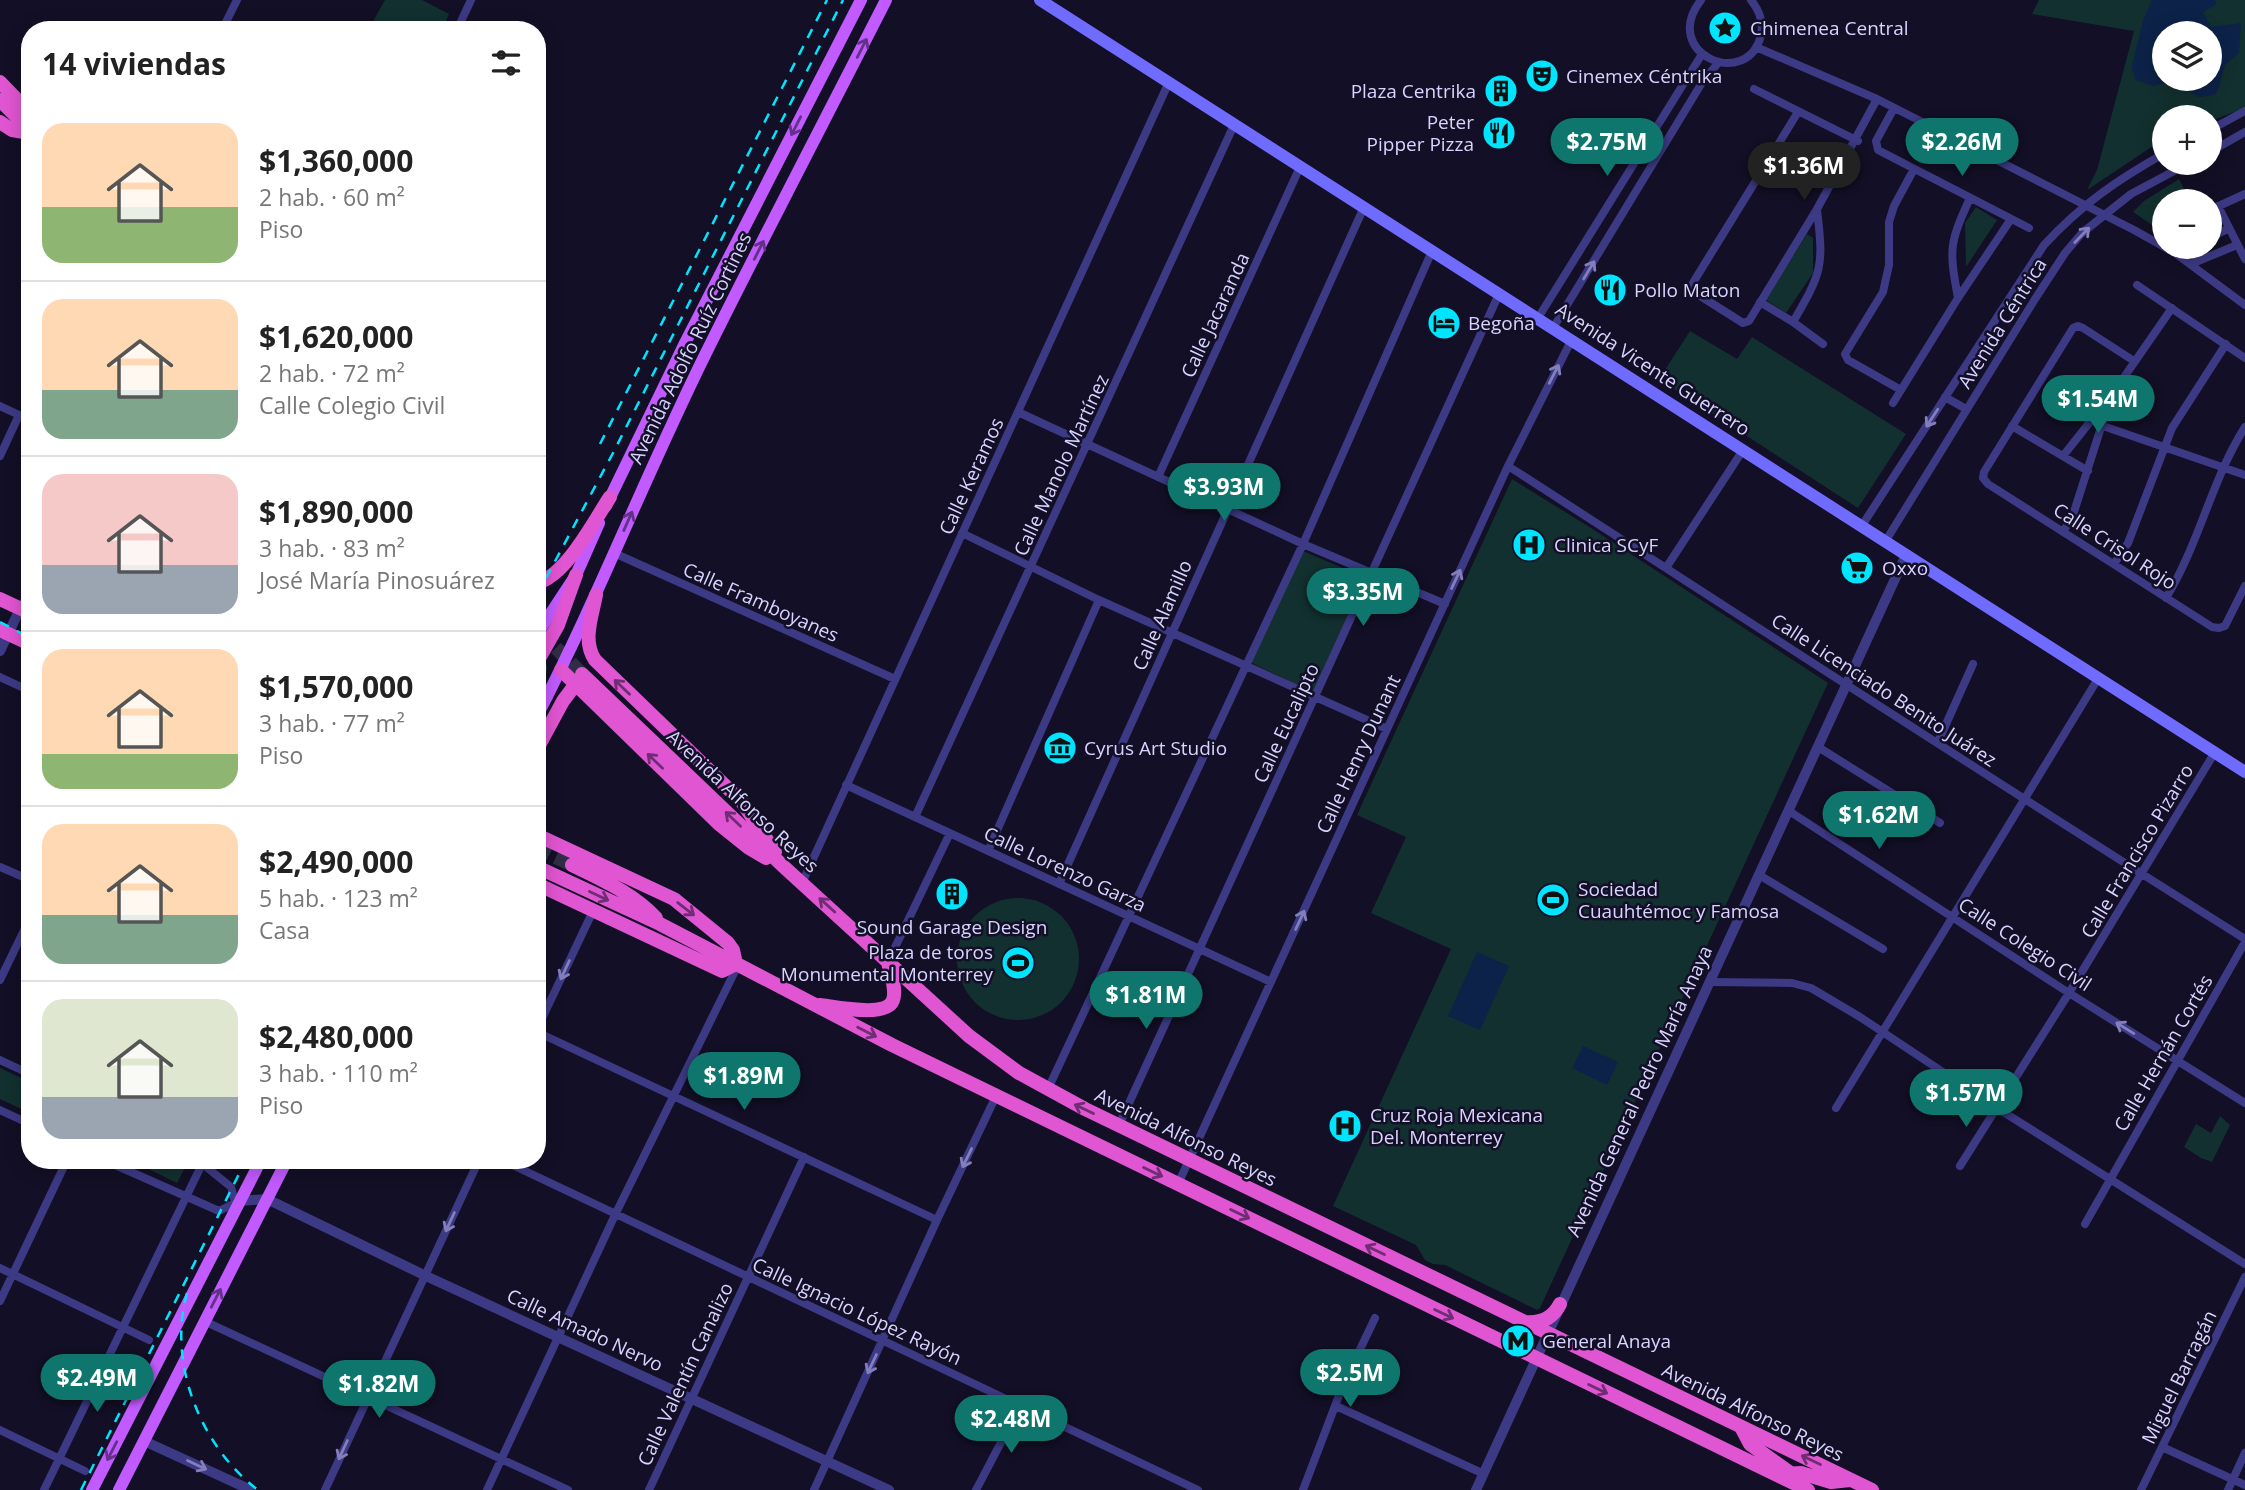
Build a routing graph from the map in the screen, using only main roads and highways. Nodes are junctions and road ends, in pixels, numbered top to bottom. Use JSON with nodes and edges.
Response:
{"nodes":[{"id":1,"x":861,"y":0,"type":"edge"},
{"id":2,"x":886,"y":0,"type":"edge"},
{"id":3,"x":1040,"y":0,"type":"edge"},
{"id":4,"x":0,"y":82,"type":"edge"},
{"id":5,"x":3,"y":103,"type":"edge"},
{"id":6,"x":21,"y":104,"type":"edge"},
{"id":7,"x":0,"y":122,"type":"edge"},
{"id":8,"x":21,"y":122,"type":"edge"},
{"id":9,"x":21,"y":130,"type":"edge"},
{"id":10,"x":610,"y":497,"type":"junction"},
{"id":11,"x":576,"y":575,"type":"junction"},
{"id":12,"x":546,"y":578,"type":"edge"},
{"id":13,"x":596,"y":595,"type":"junction"},
{"id":14,"x":0,"y":599,"type":"edge"},
{"id":15,"x":21,"y":609,"type":"edge"},
{"id":16,"x":546,"y":620,"type":"edge"},
{"id":17,"x":4,"y":632,"type":"edge"},
{"id":18,"x":21,"y":639,"type":"edge"},
{"id":19,"x":546,"y":646,"type":"edge"},
{"id":20,"x":561,"y":670,"type":"junction"},
{"id":21,"x":579,"y":679,"type":"junction"},
{"id":22,"x":546,"y":699,"type":"edge"},
{"id":23,"x":546,"y":732,"type":"edge"},
{"id":24,"x":2245,"y":772,"type":"edge"},
{"id":25,"x":546,"y":839,"type":"edge"},
{"id":26,"x":572,"y":865,"type":"tunnel mouth"},
{"id":27,"x":783,"y":866,"type":"junction"},
{"id":28,"x":546,"y":871,"type":"edge"},
{"id":29,"x":546,"y":888,"type":"edge"},
{"id":30,"x":660,"y":924,"type":"junction"},
{"id":31,"x":888,"y":962,"type":"junction"},
{"id":32,"x":737,"y":964,"type":"junction"},
{"id":33,"x":812,"y":1004,"type":"junction"},
{"id":34,"x":256,"y":1169,"type":"edge"},
{"id":35,"x":282,"y":1169,"type":"edge"},
{"id":36,"x":1560,"y":1304,"type":"road end"},
{"id":37,"x":1516,"y":1319,"type":"junction"},
{"id":38,"x":1740,"y":1426,"type":"junction"},
{"id":39,"x":1787,"y":1477,"type":"junction"},
{"id":40,"x":1852,"y":1480,"type":"junction"},
{"id":41,"x":92,"y":1490,"type":"edge"},
{"id":42,"x":119,"y":1490,"type":"edge"},
{"id":43,"x":1808,"y":1490,"type":"edge"},
{"id":44,"x":1872,"y":1490,"type":"edge"}],
"edges":[{"from":1,"to":10,"type":"main road","name":"Avenida Adolfo Ruíz Cortines","one_way":true},
{"from":13,"to":2,"type":"main road","name":"Avenida Adolfo Ruíz Cortines","one_way":true},
{"from":3,"to":24,"type":"main road","name":"Avenida Vicente Guerrero"},
{"from":4,"to":6,"type":"highway"},
{"from":5,"to":8,"type":"highway"},
{"from":7,"to":9,"type":"highway"},
{"from":10,"to":11,"type":"main road","name":"Avenida Adolfo Ruíz Cortines"},
{"from":10,"to":12,"type":"highway"},
{"from":11,"to":16,"type":"main road","name":"Avenida Adolfo Ruíz Cortines"},
{"from":11,"to":19,"type":"highway"},
{"from":13,"to":20,"type":"main road","name":"Avenida Adolfo Ruíz Cortines"},
{"from":27,"to":13,"type":"highway","one_way":true},
{"from":14,"to":15,"type":"highway"},
{"from":17,"to":18,"type":"highway"},
{"from":20,"to":21,"type":"highway"},
{"from":20,"to":22,"type":"main road","name":"Avenida Adolfo Ruíz Cortines"},
{"from":21,"to":23,"type":"highway"},
{"from":27,"to":21,"type":"highway","one_way":true},
{"from":25,"to":32,"type":"highway","one_way":true},
{"from":26,"to":30,"type":"highway"},
{"from":31,"to":27,"type":"highway","name":"Avenida Alfonso Reyes","one_way":true},
{"from":28,"to":30,"type":"highway","one_way":true},
{"from":29,"to":32,"type":"highway"},
{"from":30,"to":32,"type":"highway"},
{"from":31,"to":33,"type":"highway"},
{"from":37,"to":31,"type":"highway","name":"Avenida Alfonso Reyes","one_way":true},
{"from":32,"to":33,"type":"highway"},
{"from":33,"to":39,"type":"highway","one_way":true},
{"from":34,"to":41,"type":"main road","one_way":true},
{"from":42,"to":35,"type":"main road","one_way":true},
{"from":36,"to":37,"type":"highway"},
{"from":37,"to":38,"type":"highway","name":"Avenida Alfonso Reyes"},
{"from":38,"to":39,"type":"highway"},
{"from":40,"to":38,"type":"highway","name":"Avenida Alfonso Reyes","one_way":true},
{"from":39,"to":40,"type":"highway"},
{"from":39,"to":43,"type":"highway"},
{"from":40,"to":44,"type":"highway","name":"Avenida Alfonso Reyes"}]}
